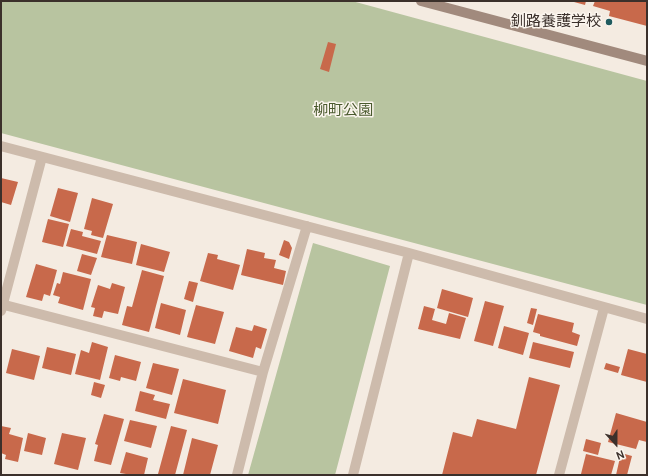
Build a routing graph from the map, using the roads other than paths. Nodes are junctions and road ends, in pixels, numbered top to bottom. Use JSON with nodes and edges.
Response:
{"nodes":[{"id":1,"x":421,"y":1,"type":"edge"},
{"id":2,"x":647,"y":61,"type":"edge"},
{"id":3,"x":1,"y":146,"type":"edge"},
{"id":4,"x":42,"y":157,"type":"junction"},
{"id":5,"x":307,"y":226,"type":"junction"},
{"id":6,"x":409,"y":253,"type":"junction"},
{"id":7,"x":2,"y":306,"type":"edge"},
{"id":8,"x":604,"y":308,"type":"junction"},
{"id":9,"x":647,"y":319,"type":"edge"},
{"id":10,"x":263,"y":372,"type":"junction"},
{"id":11,"x":237,"y":475,"type":"edge"},
{"id":12,"x":353,"y":475,"type":"edge"},
{"id":13,"x":559,"y":475,"type":"edge"}],
"edges":[{"from":1,"to":2,"type":"street"},
{"from":3,"to":4,"type":"street"},
{"from":4,"to":5,"type":"street"},
{"from":4,"to":7,"type":"street"},
{"from":5,"to":6,"type":"street"},
{"from":5,"to":10,"type":"street"},
{"from":6,"to":8,"type":"street"},
{"from":6,"to":12,"type":"street"},
{"from":7,"to":10,"type":"street"},
{"from":8,"to":9,"type":"street"},
{"from":8,"to":13,"type":"street"},
{"from":10,"to":11,"type":"street"}]}
